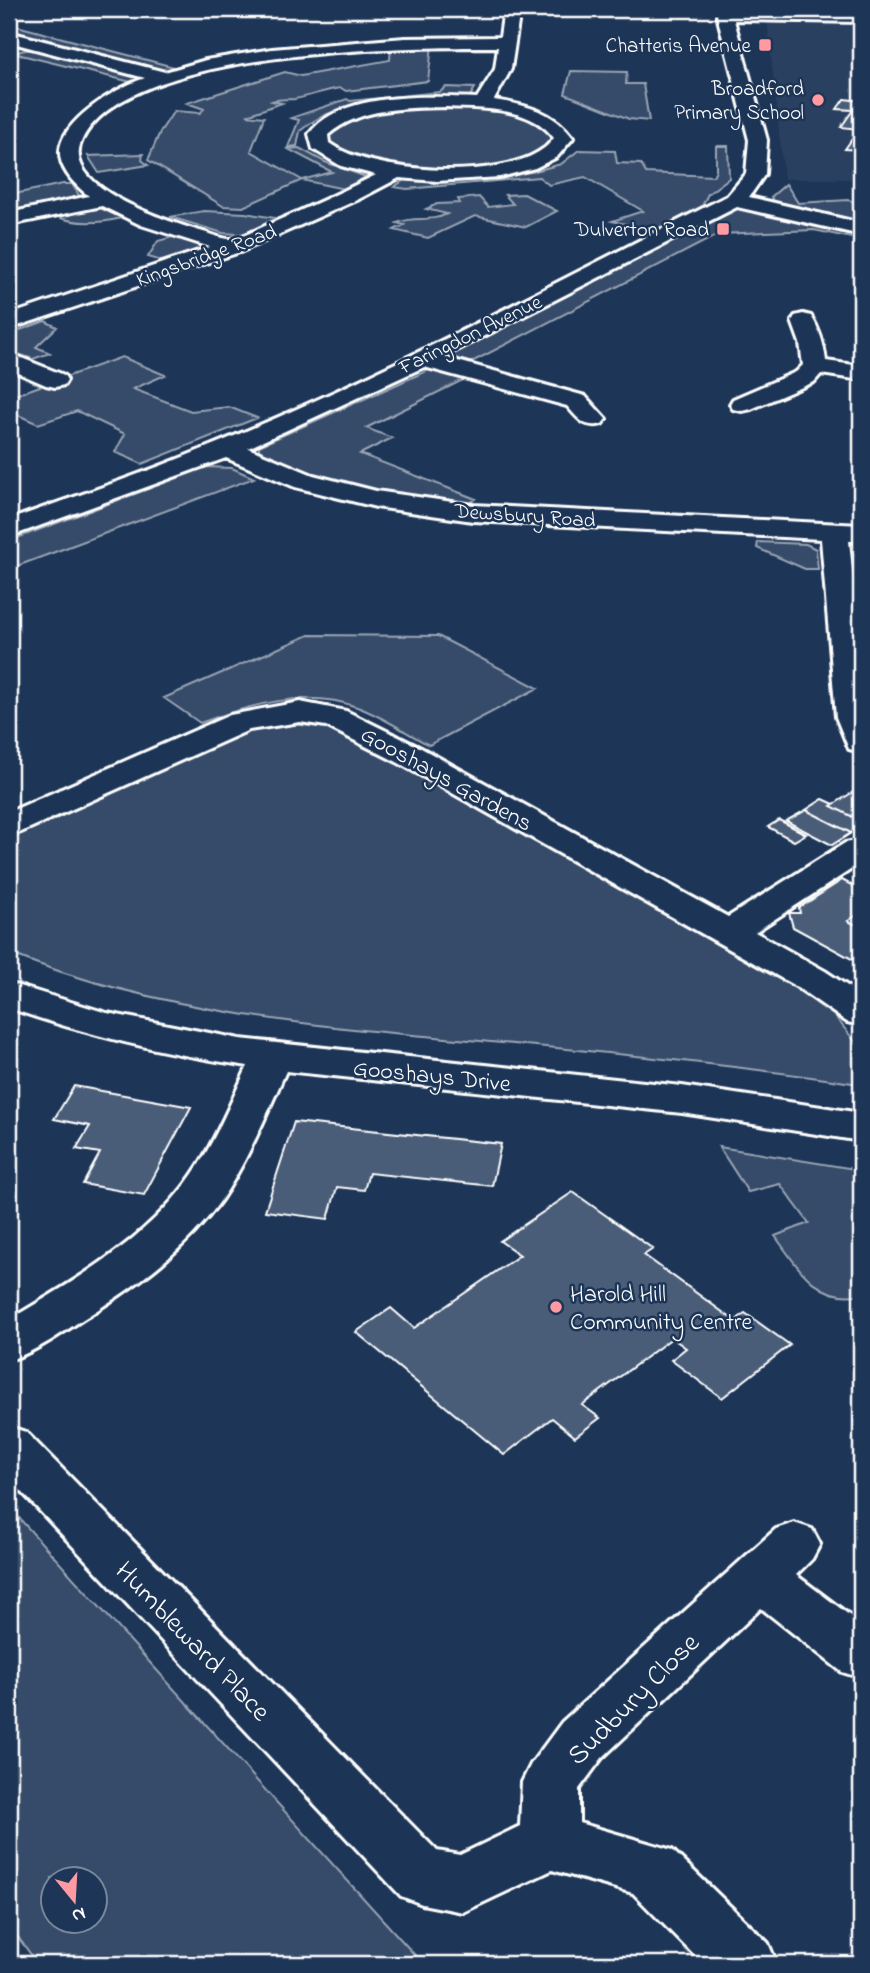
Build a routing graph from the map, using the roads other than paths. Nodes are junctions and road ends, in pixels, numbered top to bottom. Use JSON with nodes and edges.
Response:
{"nodes":[{"id":1,"x":512,"y":9,"type":"edge"},
{"id":2,"x":727,"y":12,"type":"edge"},
{"id":3,"x":861,"y":17,"type":"edge"},
{"id":4,"x":9,"y":37,"type":"edge"},
{"id":5,"x":245,"y":40,"type":"dead end"},
{"id":6,"x":506,"y":42,"type":"junction"},
{"id":7,"x":33,"y":44,"type":"junction"},
{"id":8,"x":9,"y":50,"type":"edge"},
{"id":9,"x":266,"y":54,"type":"junction"},
{"id":10,"x":165,"y":77,"type":"junction"},
{"id":11,"x":484,"y":104,"type":"junction"},
{"id":12,"x":396,"y":172,"type":"junction"},
{"id":13,"x":105,"y":199,"type":"junction"},
{"id":14,"x":734,"y":200,"type":"junction"},
{"id":15,"x":9,"y":219,"type":"edge"},
{"id":16,"x":861,"y":229,"type":"edge"},
{"id":17,"x":233,"y":248,"type":"junction"},
{"id":18,"x":803,"y":321,"type":"dead end"},
{"id":19,"x":9,"y":322,"type":"edge"},
{"id":20,"x":422,"y":359,"type":"junction"},
{"id":21,"x":9,"y":360,"type":"edge"},
{"id":22,"x":815,"y":366,"type":"junction"},
{"id":23,"x":861,"y":373,"type":"edge"},
{"id":24,"x":55,"y":380,"type":"dead end"},
{"id":25,"x":742,"y":404,"type":"dead end"},
{"id":26,"x":593,"y":419,"type":"dead end"},
{"id":27,"x":225,"y":448,"type":"junction"},
{"id":28,"x":9,"y":530,"type":"edge"},
{"id":29,"x":848,"y":533,"type":"edge"},
{"id":30,"x":856,"y":706,"type":"edge"},
{"id":31,"x":861,"y":742,"type":"edge"},
{"id":32,"x":9,"y":825,"type":"edge"},
{"id":33,"x":861,"y":852,"type":"edge"},
{"id":34,"x":729,"y":933,"type":"junction"},
{"id":35,"x":9,"y":995,"type":"edge"},
{"id":36,"x":861,"y":1013,"type":"edge"},
{"id":37,"x":272,"y":1058,"type":"junction"},
{"id":38,"x":861,"y":1128,"type":"edge"},
{"id":39,"x":9,"y":1342,"type":"edge"},
{"id":40,"x":9,"y":1446,"type":"edge"},
{"id":41,"x":861,"y":1655,"type":"edge"},
{"id":42,"x":549,"y":1842,"type":"junction"},
{"id":43,"x":747,"y":1964,"type":"edge"}],
"edges":[{"from":1,"to":6,"type":"street"},
{"from":2,"to":3,"type":"street"},
{"from":2,"to":14,"type":"street","name":"Faringdon Avenue"},
{"from":4,"to":7,"type":"street"},
{"from":5,"to":9,"type":"street"},
{"from":6,"to":9,"type":"street"},
{"from":6,"to":11,"type":"street"},
{"from":7,"to":8,"type":"street"},
{"from":7,"to":10,"type":"street"},
{"from":9,"to":10,"type":"street"},
{"from":10,"to":13,"type":"street"},
{"from":11,"to":12,"type":"street"},
{"from":11,"to":12,"type":"street"},
{"from":12,"to":17,"type":"street","name":"Kingsbridge Road"},
{"from":13,"to":15,"type":"street"},
{"from":13,"to":17,"type":"street"},
{"from":14,"to":16,"type":"street"},
{"from":14,"to":20,"type":"street","name":"Faringdon Avenue"},
{"from":17,"to":19,"type":"street","name":"Kingsbridge Road"},
{"from":18,"to":22,"type":"street"},
{"from":20,"to":26,"type":"street"},
{"from":20,"to":27,"type":"street","name":"Faringdon Avenue"},
{"from":21,"to":24,"type":"street"},
{"from":22,"to":23,"type":"street"},
{"from":22,"to":25,"type":"street"},
{"from":27,"to":28,"type":"street","name":"Faringdon Avenue"},
{"from":27,"to":29,"type":"street","name":"Dewsbury Road"},
{"from":29,"to":30,"type":"street","name":"Dewsbury Road"},
{"from":30,"to":31,"type":"street","name":"Dewsbury Road"},
{"from":32,"to":34,"type":"street","name":"Gooshays Gardens"},
{"from":33,"to":34,"type":"street"},
{"from":34,"to":36,"type":"street","name":"Gooshays Gardens"},
{"from":35,"to":37,"type":"street","name":"Gooshays Drive"},
{"from":37,"to":38,"type":"street","name":"Gooshays Drive"},
{"from":37,"to":39,"type":"street"},
{"from":40,"to":42,"type":"street","name":"Humbleward Place"},
{"from":41,"to":42,"type":"street","name":"Sudbury Close"},
{"from":42,"to":43,"type":"street"}]}
